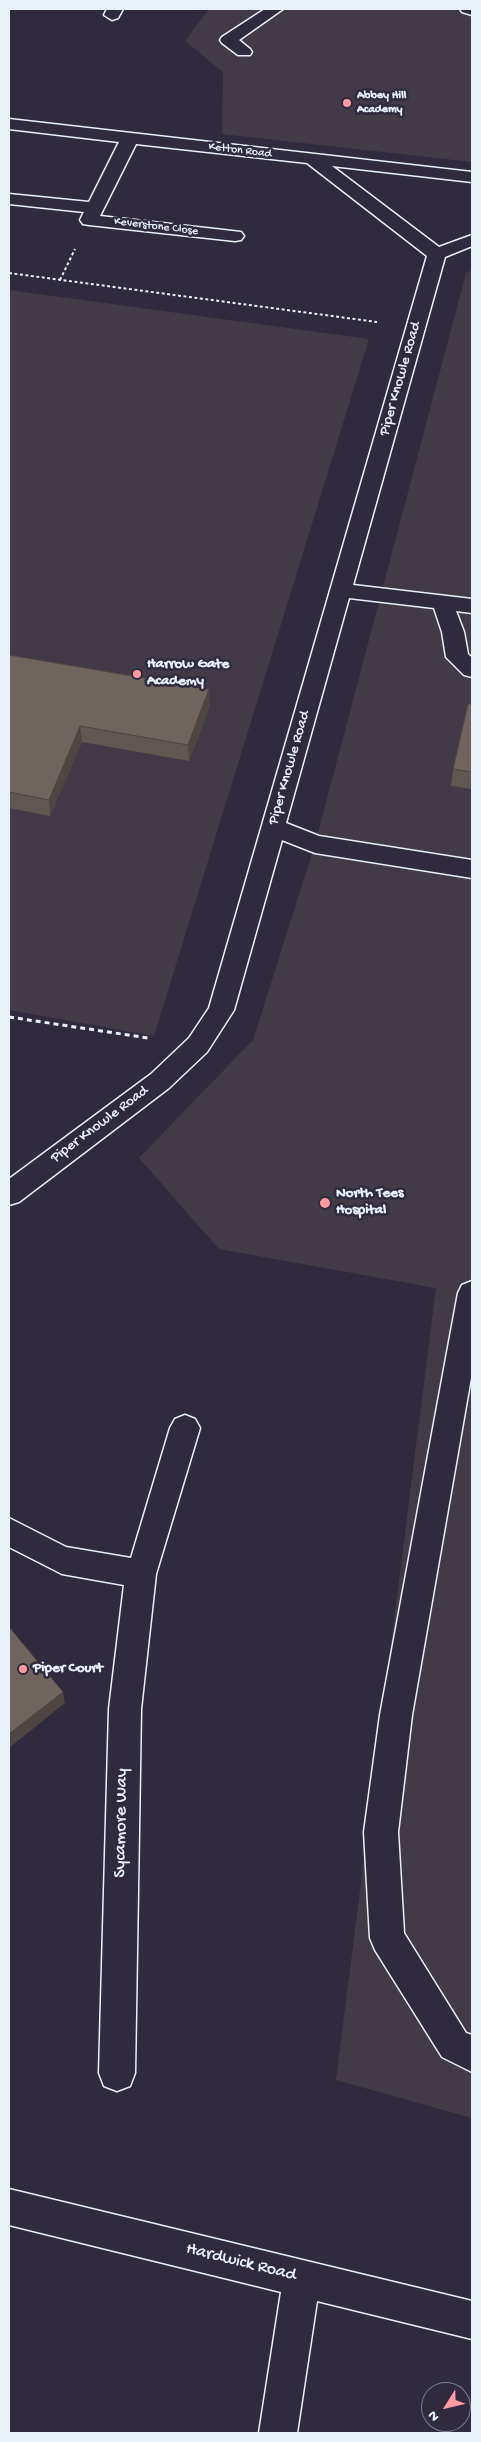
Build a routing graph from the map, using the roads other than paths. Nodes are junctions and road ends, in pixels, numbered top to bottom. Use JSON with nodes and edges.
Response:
{"nodes":[{"id":1,"x":275,"y":9,"type":"edge"},
{"id":2,"x":468,"y":9,"type":"edge"},
{"id":3,"x":472,"y":10,"type":"edge"},
{"id":4,"x":244,"y":52,"type":"dead end"},
{"id":5,"x":9,"y":124,"type":"edge"},
{"id":6,"x":130,"y":138,"type":"junction"},
{"id":7,"x":313,"y":160,"type":"junction"},
{"id":8,"x":472,"y":177,"type":"edge"},
{"id":9,"x":9,"y":199,"type":"edge"},
{"id":10,"x":95,"y":208,"type":"junction"},
{"id":11,"x":235,"y":236,"type":"dead end"},
{"id":12,"x":472,"y":240,"type":"edge"},
{"id":13,"x":437,"y":254,"type":"junction"},
{"id":14,"x":340,"y":590,"type":"junction"},
{"id":15,"x":442,"y":602,"type":"junction"},
{"id":16,"x":472,"y":606,"type":"edge"},
{"id":17,"x":472,"y":670,"type":"edge"},
{"id":18,"x":273,"y":827,"type":"junction"},
{"id":19,"x":472,"y":869,"type":"edge"},
{"id":20,"x":9,"y":1194,"type":"edge"},
{"id":21,"x":472,"y":1293,"type":"edge"},
{"id":22,"x":185,"y":1428,"type":"dead end"},
{"id":23,"x":9,"y":1532,"type":"edge"},
{"id":24,"x":140,"y":1574,"type":"junction"},
{"id":25,"x":472,"y":2054,"type":"edge"},
{"id":26,"x":117,"y":2073,"type":"dead end"},
{"id":27,"x":9,"y":2207,"type":"edge"},
{"id":28,"x":302,"y":2278,"type":"junction"},
{"id":29,"x":472,"y":2320,"type":"edge"},
{"id":30,"x":278,"y":2433,"type":"edge"}],
"edges":[{"from":1,"to":4,"type":"street"},
{"from":2,"to":3,"type":"street"},
{"from":5,"to":6,"type":"street","name":"Ketton Road"},
{"from":6,"to":7,"type":"street","name":"Ketton Road"},
{"from":6,"to":10,"type":"street","name":"Keverstone Close"},
{"from":7,"to":8,"type":"street","name":"Ketton Road"},
{"from":7,"to":13,"type":"street"},
{"from":9,"to":10,"type":"street","name":"Keverstone Close"},
{"from":10,"to":11,"type":"street","name":"Keverstone Close"},
{"from":12,"to":13,"type":"street"},
{"from":13,"to":14,"type":"street","name":"Piper Knowle Road"},
{"from":14,"to":15,"type":"street"},
{"from":14,"to":18,"type":"street","name":"Piper Knowle Road"},
{"from":15,"to":16,"type":"street"},
{"from":15,"to":17,"type":"street"},
{"from":18,"to":19,"type":"street"},
{"from":18,"to":20,"type":"street","name":"Piper Knowle Road"},
{"from":21,"to":25,"type":"street"},
{"from":22,"to":24,"type":"street","name":"Sycamore Way"},
{"from":23,"to":24,"type":"street"},
{"from":24,"to":26,"type":"street","name":"Sycamore Way"},
{"from":27,"to":28,"type":"street","name":"Hardwick Road"},
{"from":28,"to":29,"type":"street","name":"Hardwick Road"},
{"from":28,"to":30,"type":"street"}]}
